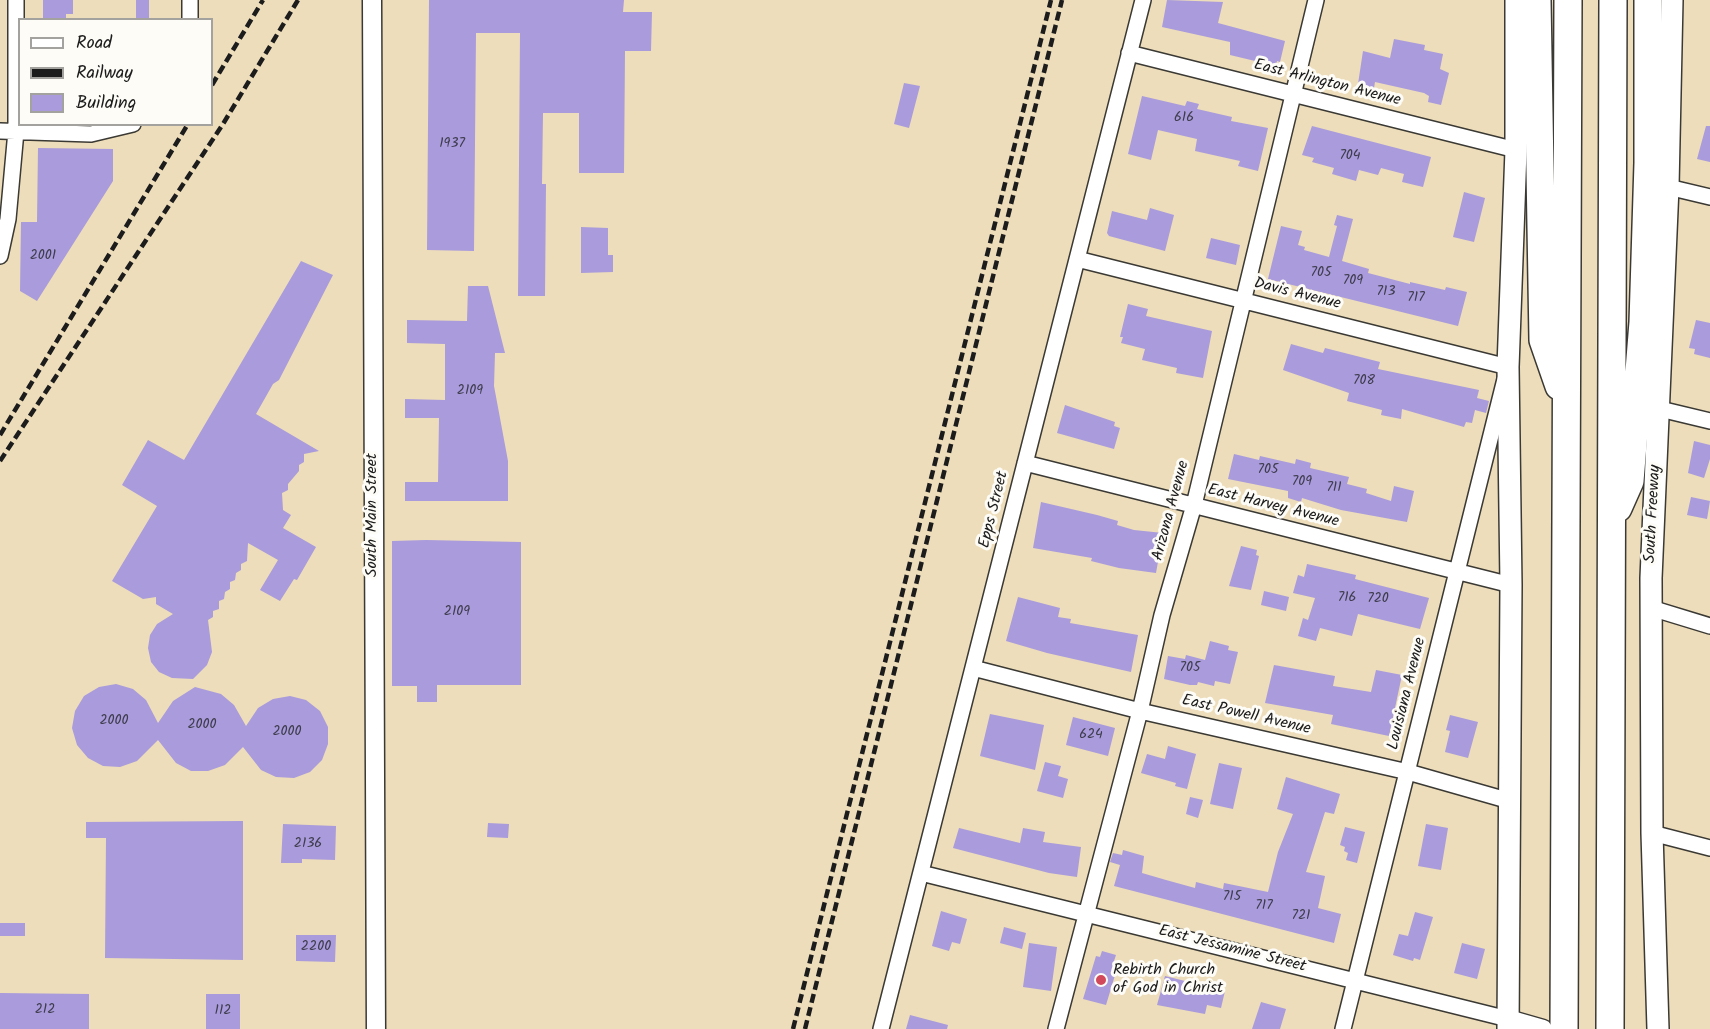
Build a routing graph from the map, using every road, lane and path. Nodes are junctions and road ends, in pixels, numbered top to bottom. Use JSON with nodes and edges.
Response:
{"nodes":[{"id":1,"x":16,"y":0,"type":"edge"},
{"id":2,"x":190,"y":0,"type":"edge"},
{"id":3,"x":372,"y":0,"type":"edge"},
{"id":4,"x":1143,"y":0,"type":"edge"},
{"id":5,"x":1316,"y":0,"type":"edge"},
{"id":6,"x":1516,"y":0,"type":"edge"},
{"id":7,"x":1537,"y":0,"type":"edge"},
{"id":8,"x":1568,"y":0,"type":"edge"},
{"id":9,"x":1613,"y":0,"type":"edge"},
{"id":10,"x":1648,"y":0,"type":"edge"},
{"id":11,"x":1672,"y":0,"type":"edge"},
{"id":12,"x":190,"y":18,"type":"edge"},
{"id":13,"x":1129,"y":53,"type":"junction"},
{"id":14,"x":1293,"y":94,"type":"junction"},
{"id":15,"x":125,"y":126,"type":"edge"},
{"id":16,"x":0,"y":131,"type":"edge"},
{"id":17,"x":16,"y":131,"type":"junction"},
{"id":18,"x":1516,"y":150,"type":"junction"},
{"id":19,"x":1668,"y":187,"type":"junction"},
{"id":20,"x":1710,"y":197,"type":"edge"},
{"id":21,"x":0,"y":256,"type":"edge"},
{"id":22,"x":1077,"y":259,"type":"junction"},
{"id":23,"x":1243,"y":300,"type":"junction"},
{"id":24,"x":1508,"y":367,"type":"junction"},
{"id":25,"x":1566,"y":406,"type":"junction"},
{"id":26,"x":1659,"y":409,"type":"junction"},
{"id":27,"x":1710,"y":421,"type":"edge"},
{"id":28,"x":1025,"y":463,"type":"junction"},
{"id":29,"x":1194,"y":506,"type":"junction"},
{"id":30,"x":1611,"y":526,"type":"junction"},
{"id":31,"x":1457,"y":571,"type":"junction"},
{"id":32,"x":1511,"y":585,"type":"junction"},
{"id":33,"x":1651,"y":608,"type":"junction"},
{"id":34,"x":1710,"y":626,"type":"edge"},
{"id":35,"x":973,"y":668,"type":"junction"},
{"id":36,"x":1140,"y":711,"type":"junction"},
{"id":37,"x":1408,"y":772,"type":"junction"},
{"id":38,"x":1510,"y":801,"type":"junction"},
{"id":39,"x":1652,"y":833,"type":"junction"},
{"id":40,"x":1710,"y":848,"type":"edge"},
{"id":41,"x":921,"y":873,"type":"junction"},
{"id":42,"x":1088,"y":914,"type":"junction"},
{"id":43,"x":1355,"y":981,"type":"junction"},
{"id":44,"x":1508,"y":1024,"type":"edge"},
{"id":45,"x":376,"y":1029,"type":"edge"},
{"id":46,"x":882,"y":1029,"type":"edge"},
{"id":47,"x":1056,"y":1029,"type":"edge"},
{"id":48,"x":1343,"y":1029,"type":"edge"},
{"id":49,"x":1543,"y":1029,"type":"edge"},
{"id":50,"x":1564,"y":1029,"type":"edge"},
{"id":51,"x":1610,"y":1029,"type":"edge"},
{"id":52,"x":1658,"y":1029,"type":"edge"}],
"edges":[{"from":1,"to":17,"type":"street"},
{"from":2,"to":12,"type":"street"},
{"from":3,"to":45,"type":"street","name":"South Main Street"},
{"from":4,"to":13,"type":"street","name":"Epps Street"},
{"from":5,"to":14,"type":"street","name":"Arizona Avenue"},
{"from":6,"to":18,"type":"main road"},
{"from":7,"to":25,"type":"highway"},
{"from":8,"to":25,"type":"highway"},
{"from":9,"to":30,"type":"highway"},
{"from":10,"to":30,"type":"highway"},
{"from":11,"to":19,"type":"main road","name":"South Freeway"},
{"from":13,"to":14,"type":"street","name":"East Arlington Avenue"},
{"from":13,"to":22,"type":"street","name":"Epps Street"},
{"from":14,"to":18,"type":"street","name":"East Arlington Avenue"},
{"from":14,"to":23,"type":"street","name":"Arizona Avenue"},
{"from":15,"to":17,"type":"street"},
{"from":16,"to":17,"type":"street"},
{"from":17,"to":21,"type":"street"},
{"from":18,"to":24,"type":"main road"},
{"from":19,"to":20,"type":"street"},
{"from":19,"to":26,"type":"main road","name":"South Freeway"},
{"from":22,"to":23,"type":"street","name":"Davis Avenue"},
{"from":22,"to":28,"type":"street","name":"Epps Street"},
{"from":23,"to":24,"type":"street","name":"Davis Avenue"},
{"from":23,"to":29,"type":"street","name":"Arizona Avenue"},
{"from":24,"to":31,"type":"street","name":"Louisiana Avenue"},
{"from":24,"to":32,"type":"main road"},
{"from":25,"to":50,"type":"highway"},
{"from":26,"to":27,"type":"street"},
{"from":26,"to":33,"type":"main road","name":"South Freeway"},
{"from":28,"to":29,"type":"street","name":"East Harvey Avenue"},
{"from":28,"to":35,"type":"street","name":"Epps Street"},
{"from":29,"to":31,"type":"street","name":"East Harvey Avenue"},
{"from":29,"to":36,"type":"street","name":"Arizona Avenue"},
{"from":30,"to":51,"type":"highway"},
{"from":31,"to":32,"type":"street","name":"East Harvey Avenue"},
{"from":31,"to":37,"type":"street","name":"Louisiana Avenue"},
{"from":32,"to":38,"type":"main road"},
{"from":33,"to":34,"type":"street"},
{"from":33,"to":39,"type":"main road","name":"South Freeway"},
{"from":35,"to":36,"type":"street","name":"East Powell Avenue"},
{"from":35,"to":41,"type":"street","name":"Epps Street"},
{"from":36,"to":37,"type":"street","name":"East Powell Avenue"},
{"from":36,"to":42,"type":"street","name":"Arizona Avenue"},
{"from":37,"to":38,"type":"street","name":"East Powell Avenue"},
{"from":37,"to":43,"type":"street","name":"Louisiana Avenue"},
{"from":38,"to":44,"type":"main road"},
{"from":39,"to":40,"type":"street"},
{"from":39,"to":52,"type":"main road","name":"South Freeway"},
{"from":41,"to":42,"type":"street","name":"East Jessamine Street"},
{"from":41,"to":46,"type":"street","name":"Epps Street"},
{"from":42,"to":43,"type":"street","name":"East Jessamine Street"},
{"from":42,"to":47,"type":"street","name":"Arizona Avenue"},
{"from":43,"to":44,"type":"street","name":"East Jessamine Street"},
{"from":43,"to":48,"type":"street","name":"Louisiana Avenue"},
{"from":44,"to":49,"type":"street","name":"East Jessamine Street"}]}
